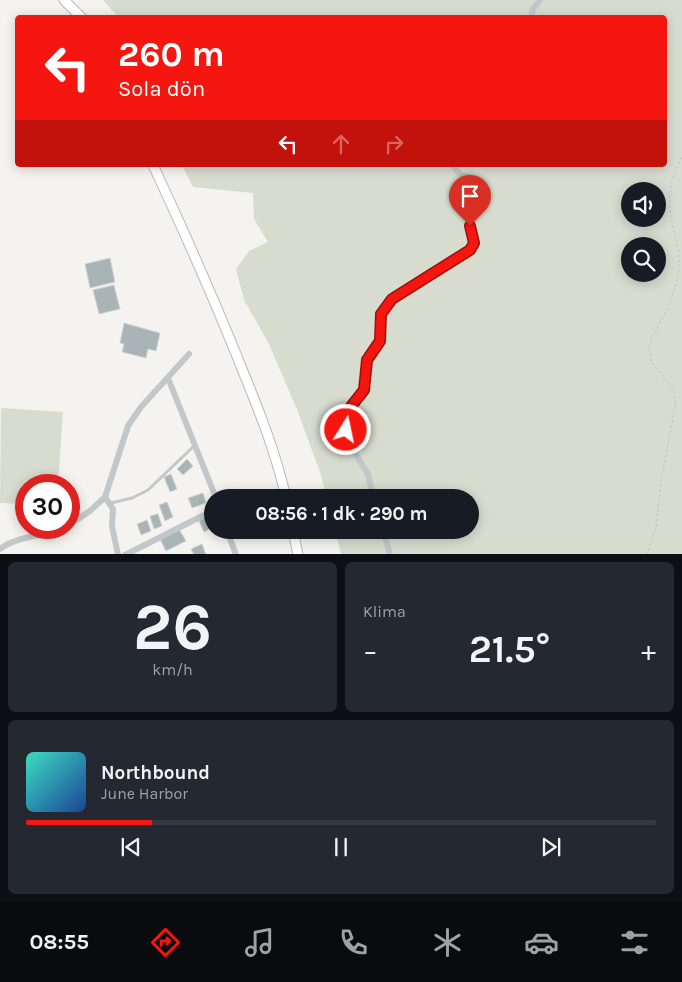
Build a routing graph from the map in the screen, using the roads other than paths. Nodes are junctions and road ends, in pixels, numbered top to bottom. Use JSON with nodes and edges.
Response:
{"nodes":[{"id":1,"x":64,"y":0,"type":"edge"},
{"id":2,"x":540,"y":0,"type":"edge"},
{"id":3,"x":79,"y":15,"type":"edge"},
{"id":4,"x":532,"y":15,"type":"edge"},
{"id":5,"x":154,"y":167,"type":"edge"},
{"id":6,"x":454,"y":167,"type":"edge"},
{"id":7,"x":189,"y":354,"type":"dead end"},
{"id":8,"x":168,"y":378,"type":"junction"},
{"id":9,"x":194,"y":446,"type":"junction"},
{"id":10,"x":212,"y":489,"type":"edge"},
{"id":11,"x":284,"y":489,"type":"edge"},
{"id":12,"x":371,"y":489,"type":"edge"},
{"id":13,"x":105,"y":497,"type":"junction"},
{"id":14,"x":111,"y":503,"type":"junction"},
{"id":15,"x":204,"y":515,"type":"edge"},
{"id":16,"x":80,"y":518,"type":"edge"},
{"id":17,"x":19,"y":539,"type":"edge"},
{"id":18,"x":230,"y":539,"type":"edge"},
{"id":19,"x":295,"y":539,"type":"edge"},
{"id":20,"x":386,"y":539,"type":"edge"},
{"id":21,"x":0,"y":549,"type":"edge"},
{"id":22,"x":118,"y":554,"type":"edge"},
{"id":23,"x":125,"y":554,"type":"edge"},
{"id":24,"x":236,"y":554,"type":"edge"},
{"id":25,"x":298,"y":554,"type":"edge"},
{"id":26,"x":390,"y":554,"type":"edge"}],
"edges":[{"from":1,"to":3,"type":"main road"},
{"from":2,"to":4,"type":"street"},
{"from":5,"to":11,"type":"main road"},
{"from":6,"to":12,"type":"street"},
{"from":7,"to":8,"type":"street"},
{"from":8,"to":9,"type":"street"},
{"from":8,"to":13,"type":"street"},
{"from":9,"to":10,"type":"street"},
{"from":9,"to":14,"type":"lane"},
{"from":13,"to":14,"type":"street"},
{"from":13,"to":16,"type":"street"},
{"from":14,"to":22,"type":"street"},
{"from":15,"to":23,"type":"street"},
{"from":17,"to":21,"type":"street"},
{"from":18,"to":24,"type":"street"},
{"from":19,"to":25,"type":"main road"},
{"from":20,"to":26,"type":"street"}]}
